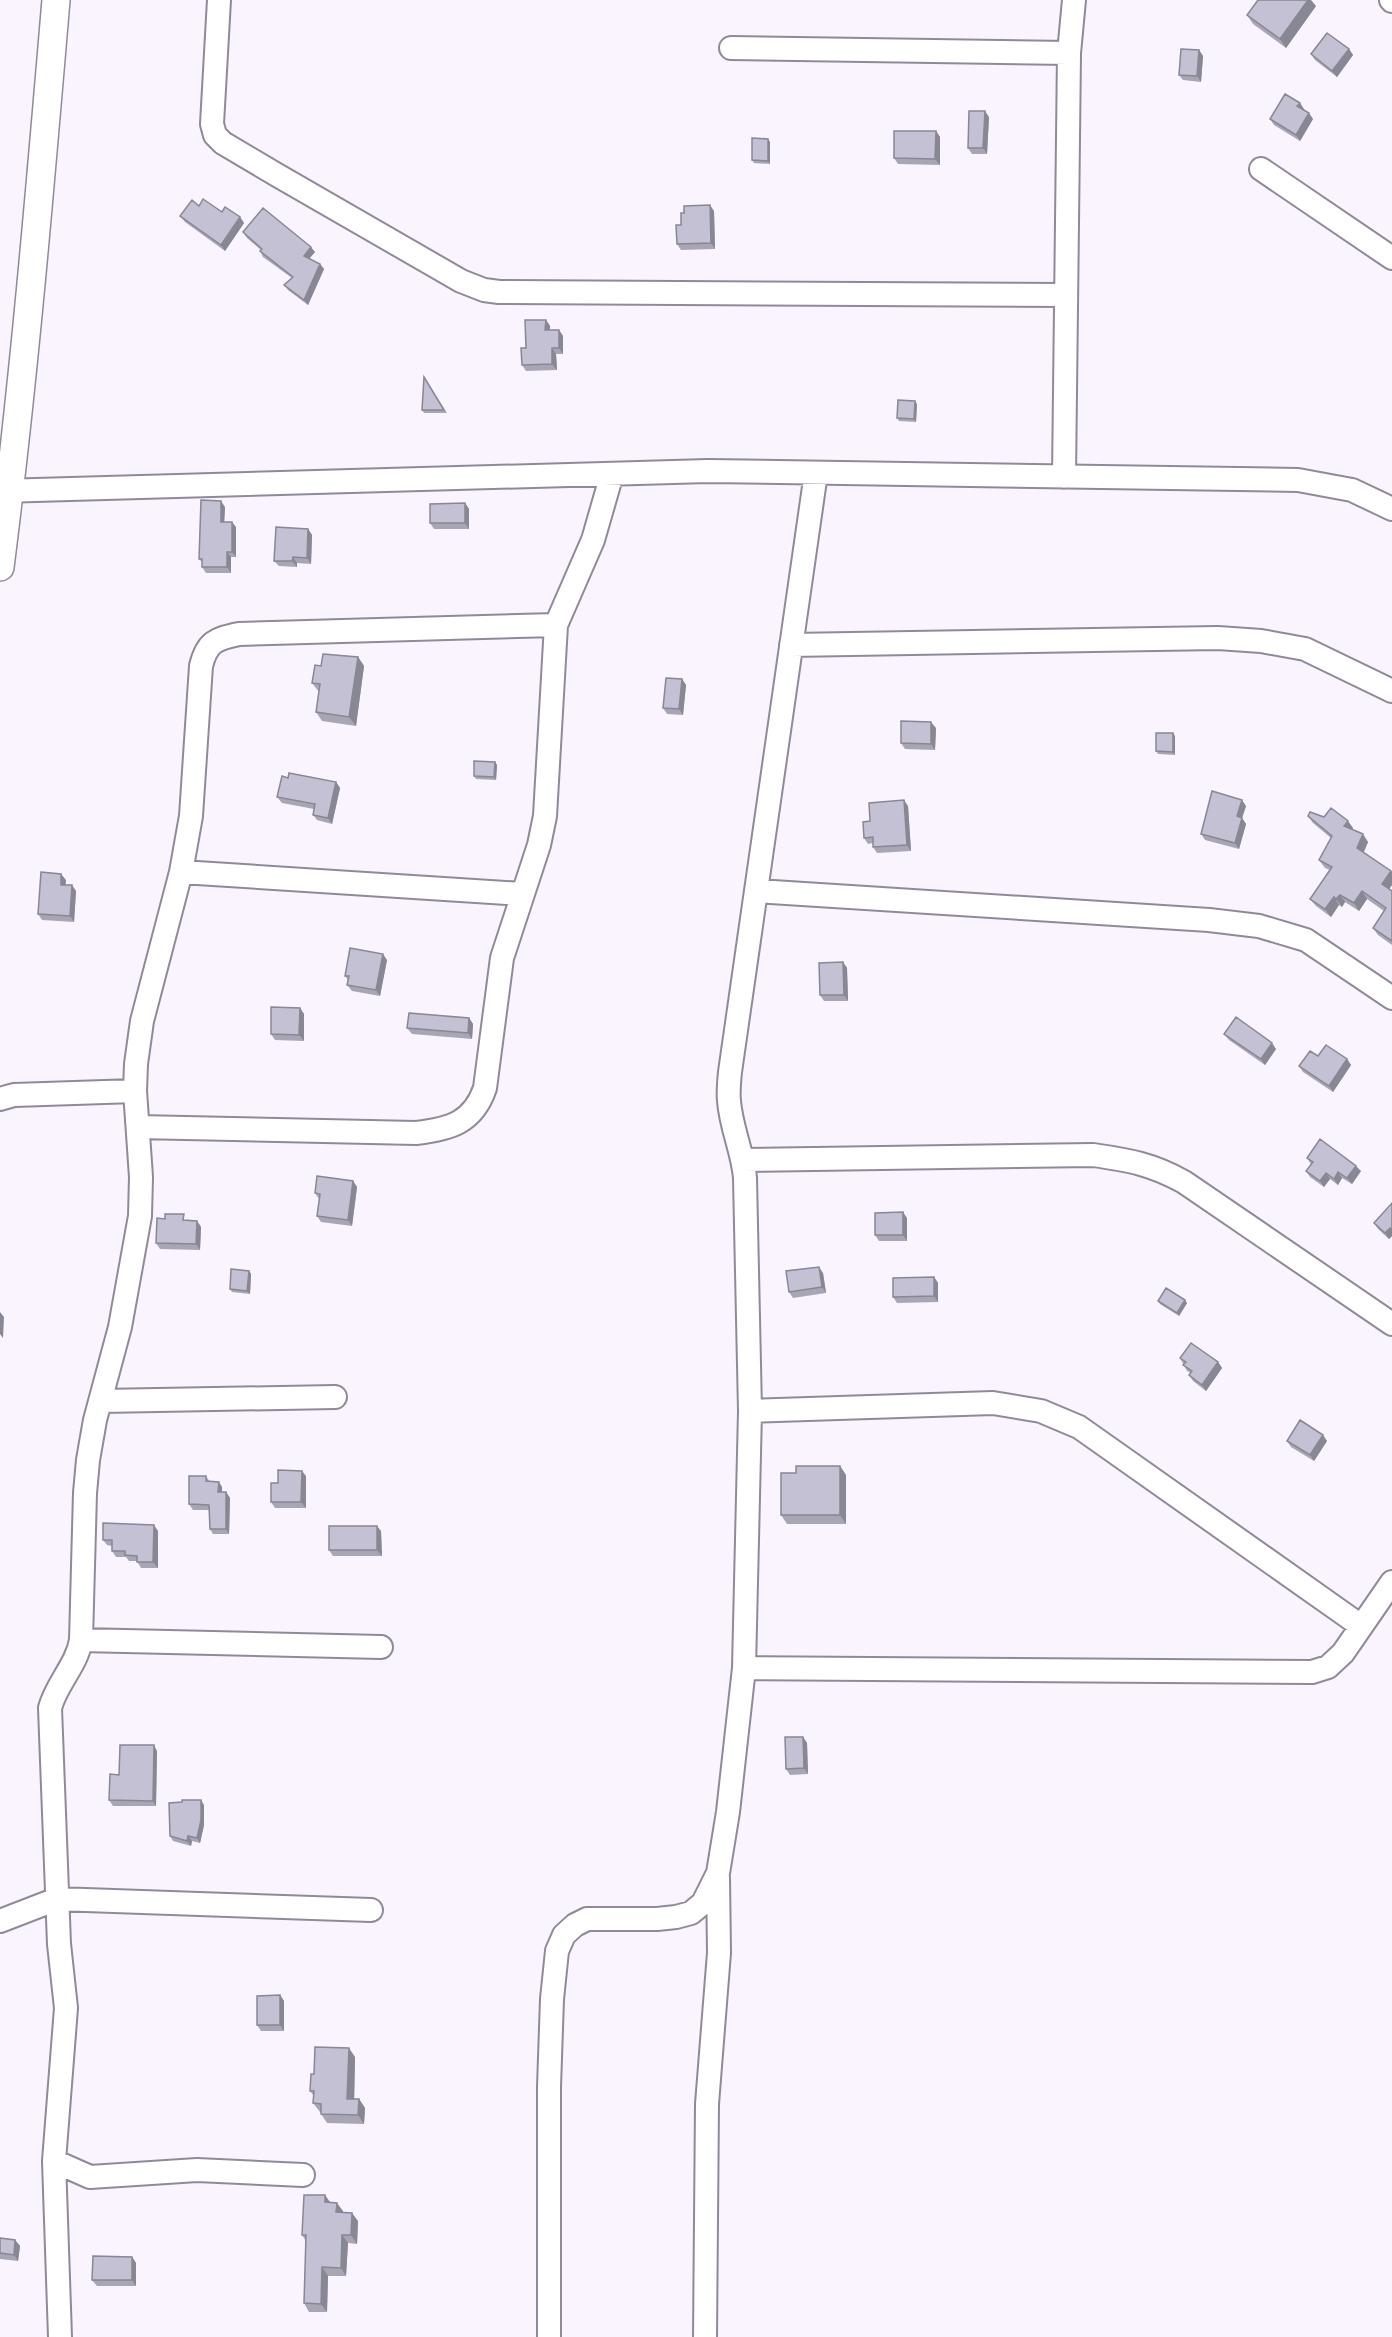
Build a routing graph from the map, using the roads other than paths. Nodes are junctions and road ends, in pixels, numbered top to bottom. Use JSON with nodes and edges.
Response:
{"nodes":[{"id":1,"x":56,"y":0,"type":"edge"},
{"id":2,"x":219,"y":0,"type":"edge"},
{"id":3,"x":1074,"y":0,"type":"edge"},
{"id":4,"x":731,"y":48,"type":"dead end"},
{"id":5,"x":1069,"y":53,"type":"junction"},
{"id":6,"x":1261,"y":170,"type":"dead end"},
{"id":7,"x":1392,"y":258,"type":"edge"},
{"id":8,"x":1066,"y":295,"type":"junction"},
{"id":9,"x":816,"y":473,"type":"junction"},
{"id":10,"x":612,"y":474,"type":"junction"},
{"id":11,"x":1064,"y":477,"type":"junction"},
{"id":12,"x":5,"y":491,"type":"edge"},
{"id":13,"x":1392,"y":509,"type":"edge"},
{"id":14,"x":0,"y":567,"type":"edge"},
{"id":15,"x":556,"y":625,"type":"junction"},
{"id":16,"x":791,"y":645,"type":"junction"},
{"id":17,"x":1392,"y":691,"type":"edge"},
{"id":18,"x":181,"y":872,"type":"junction"},
{"id":19,"x":756,"y":891,"type":"junction"},
{"id":20,"x":523,"y":894,"type":"junction"},
{"id":21,"x":1392,"y":998,"type":"edge"},
{"id":22,"x":135,"y":1091,"type":"junction"},
{"id":23,"x":0,"y":1099,"type":"edge"},
{"id":24,"x":138,"y":1127,"type":"junction"},
{"id":25,"x":743,"y":1160,"type":"junction"},
{"id":26,"x":1392,"y":1324,"type":"edge"},
{"id":27,"x":335,"y":1397,"type":"dead end"},
{"id":28,"x":101,"y":1401,"type":"junction"},
{"id":29,"x":750,"y":1411,"type":"junction"},
{"id":30,"x":1392,"y":1582,"type":"edge"},
{"id":31,"x":1361,"y":1626,"type":"junction"},
{"id":32,"x":81,"y":1640,"type":"junction"},
{"id":33,"x":381,"y":1647,"type":"dead end"},
{"id":34,"x":744,"y":1668,"type":"junction"},
{"id":35,"x":718,"y":1873,"type":"junction"},
{"id":36,"x":57,"y":1899,"type":"junction"},
{"id":37,"x":371,"y":1910,"type":"dead end"},
{"id":38,"x":0,"y":1921,"type":"edge"},
{"id":39,"x":54,"y":2161,"type":"junction"},
{"id":40,"x":303,"y":2175,"type":"dead end"},
{"id":41,"x":90,"y":2178,"type":"junction"},
{"id":42,"x":57,"y":2203,"type":"junction"},
{"id":43,"x":60,"y":2337,"type":"edge"},
{"id":44,"x":549,"y":2337,"type":"edge"},
{"id":45,"x":705,"y":2337,"type":"edge"}],
"edges":[{"from":1,"to":12,"type":"street"},
{"from":2,"to":8,"type":"street"},
{"from":3,"to":5,"type":"street"},
{"from":4,"to":5,"type":"street"},
{"from":5,"to":8,"type":"street"},
{"from":6,"to":7,"type":"street"},
{"from":8,"to":11,"type":"street"},
{"from":9,"to":10,"type":"street"},
{"from":9,"to":11,"type":"street"},
{"from":9,"to":16,"type":"street"},
{"from":10,"to":12,"type":"street"},
{"from":10,"to":15,"type":"street"},
{"from":11,"to":13,"type":"street"},
{"from":12,"to":14,"type":"street"},
{"from":15,"to":18,"type":"street"},
{"from":15,"to":20,"type":"street"},
{"from":16,"to":17,"type":"street"},
{"from":16,"to":19,"type":"street"},
{"from":18,"to":20,"type":"street"},
{"from":18,"to":22,"type":"street"},
{"from":19,"to":21,"type":"street"},
{"from":19,"to":25,"type":"street"},
{"from":20,"to":24,"type":"street"},
{"from":22,"to":23,"type":"street"},
{"from":22,"to":24,"type":"street"},
{"from":24,"to":28,"type":"street"},
{"from":25,"to":26,"type":"street"},
{"from":25,"to":29,"type":"street"},
{"from":27,"to":28,"type":"street"},
{"from":28,"to":32,"type":"street"},
{"from":29,"to":31,"type":"street"},
{"from":29,"to":34,"type":"street"},
{"from":30,"to":31,"type":"street"},
{"from":31,"to":34,"type":"street"},
{"from":32,"to":33,"type":"street"},
{"from":32,"to":36,"type":"street"},
{"from":34,"to":35,"type":"street"},
{"from":35,"to":44,"type":"street"},
{"from":35,"to":45,"type":"street"},
{"from":36,"to":37,"type":"street"},
{"from":36,"to":38,"type":"street"},
{"from":36,"to":39,"type":"street"},
{"from":39,"to":41,"type":"street"},
{"from":39,"to":42,"type":"street"},
{"from":40,"to":41,"type":"street"},
{"from":41,"to":42,"type":"street"},
{"from":42,"to":43,"type":"street"}]}
